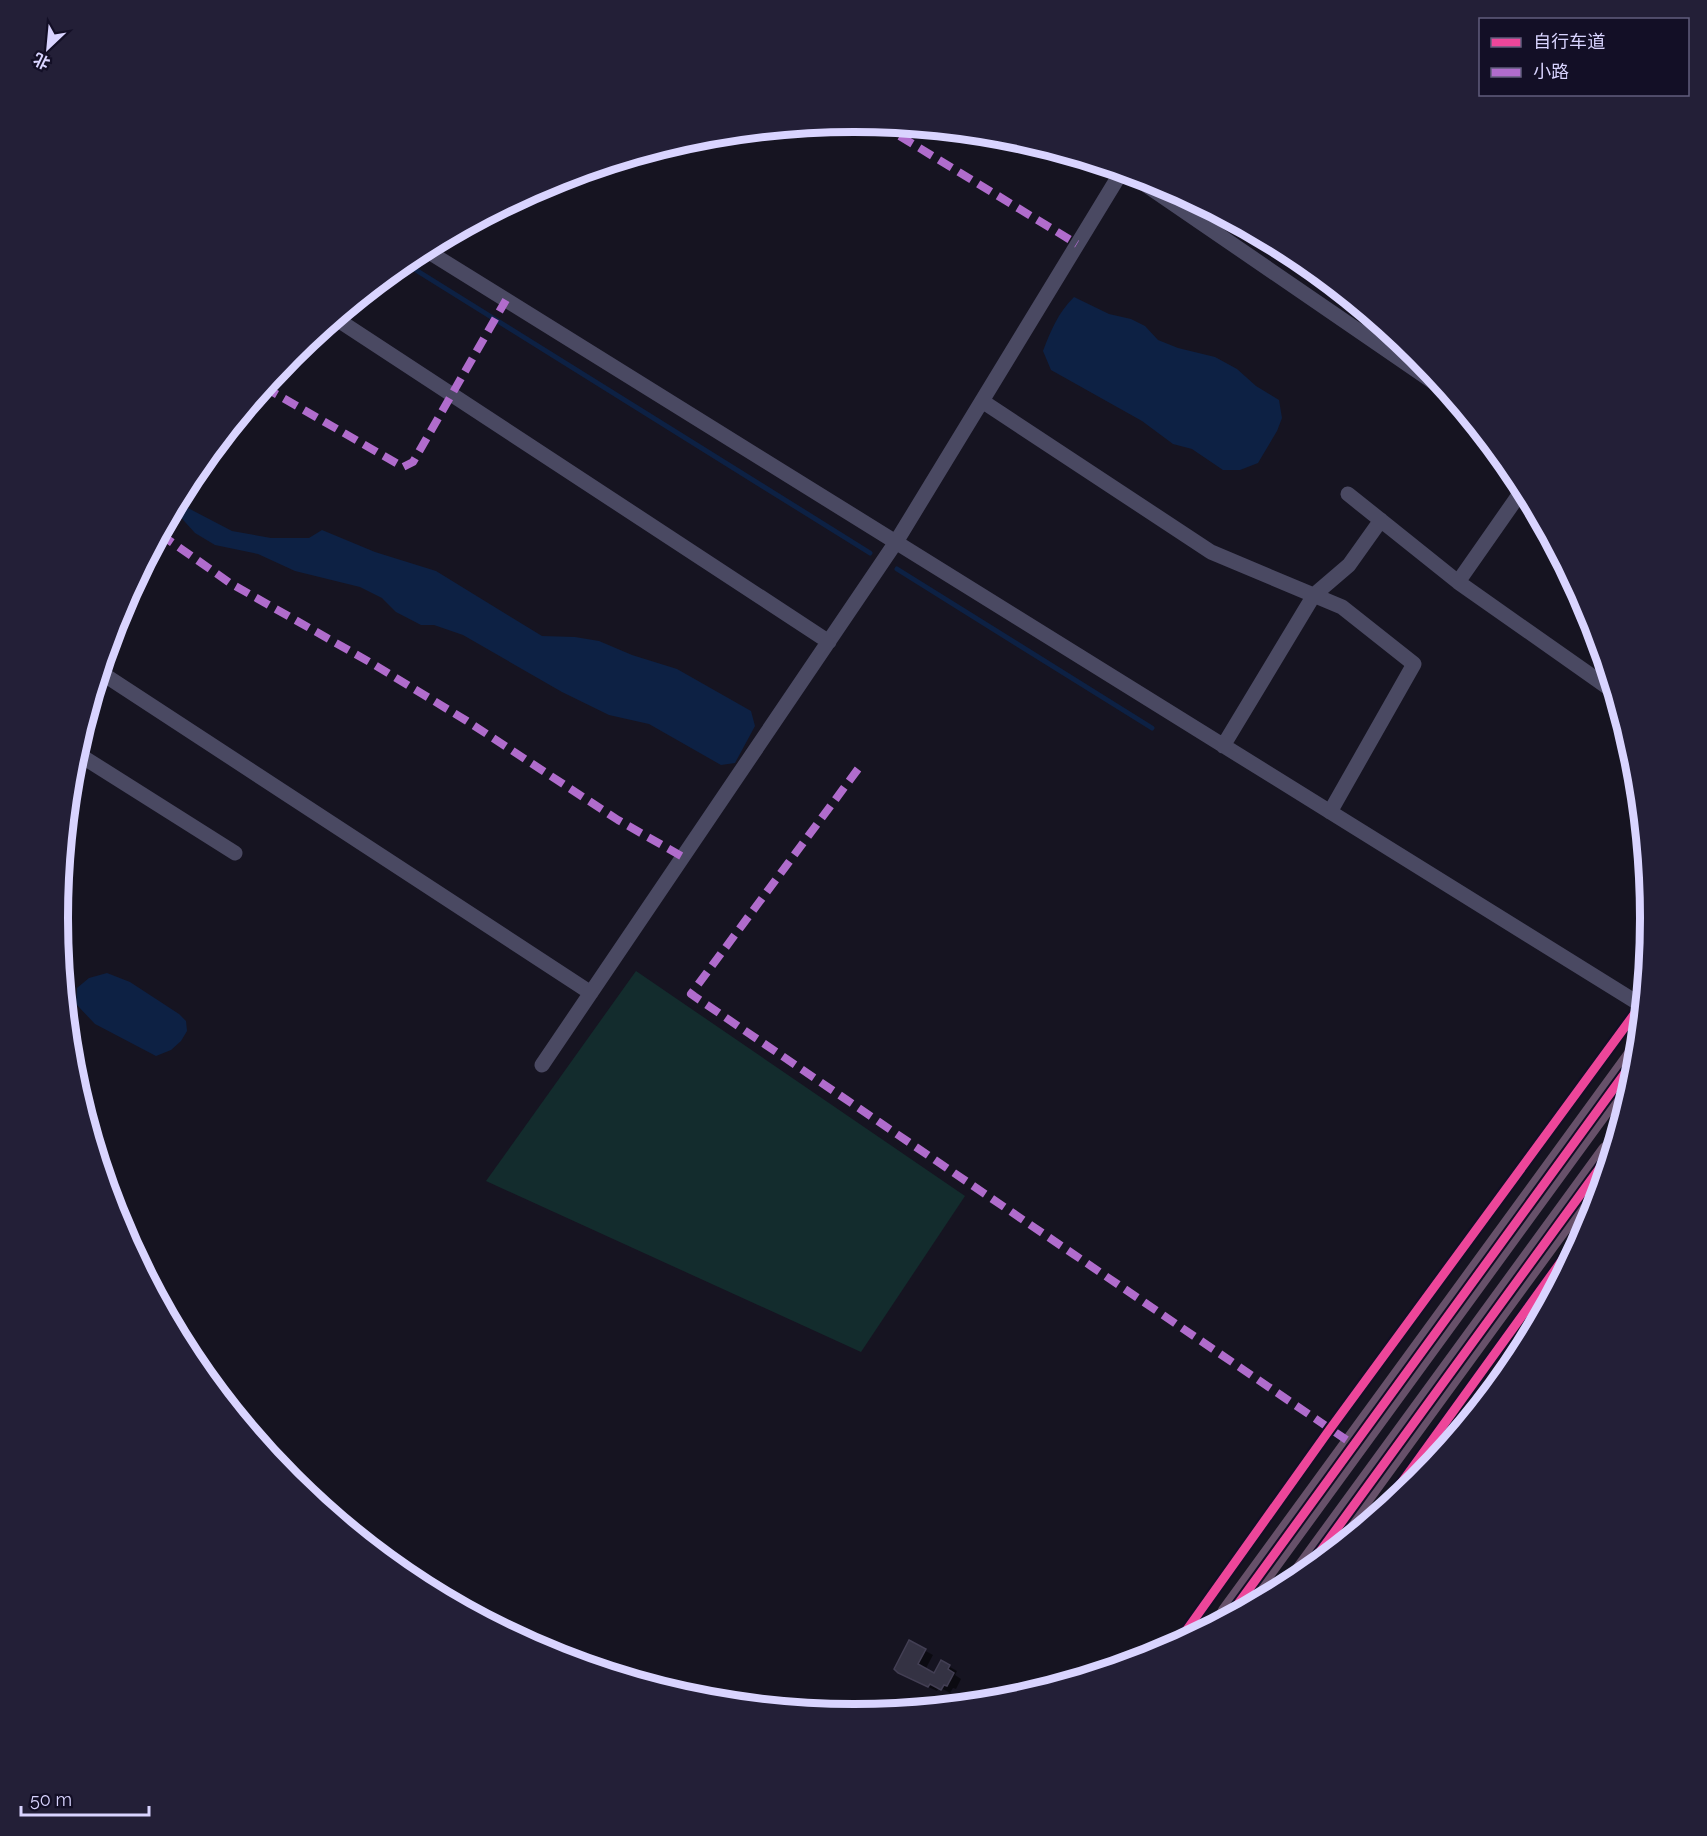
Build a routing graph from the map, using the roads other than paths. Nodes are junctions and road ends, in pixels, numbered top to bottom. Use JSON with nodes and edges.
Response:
{"nodes":[{"id":1,"x":1118,"y":178,"type":"edge"},
{"id":2,"x":1161,"y":195,"type":"edge"},
{"id":3,"x":433,"y":254,"type":"edge"},
{"id":4,"x":341,"y":322,"type":"edge"},
{"id":5,"x":1416,"y":369,"type":"edge"},
{"id":6,"x":982,"y":401,"type":"junction"},
{"id":7,"x":1348,"y":494,"type":"dead end"},
{"id":8,"x":1517,"y":497,"type":"edge"},
{"id":9,"x":1381,"y":520,"type":"junction"},
{"id":10,"x":896,"y":542,"type":"junction"},
{"id":11,"x":1458,"y":582,"type":"junction"},
{"id":12,"x":1314,"y":595,"type":"junction"},
{"id":13,"x":829,"y":642,"type":"junction"},
{"id":14,"x":106,"y":676,"type":"edge"},
{"id":15,"x":1604,"y":685,"type":"edge"},
{"id":16,"x":1223,"y":746,"type":"junction"},
{"id":17,"x":84,"y":759,"type":"edge"},
{"id":18,"x":1330,"y":812,"type":"junction"},
{"id":19,"x":235,"y":853,"type":"dead end"},
{"id":20,"x":591,"y":993,"type":"junction"},
{"id":21,"x":1635,"y":1001,"type":"edge"},
{"id":22,"x":542,"y":1065,"type":"dead end"},
{"id":23,"x":1623,"y":1076,"type":"edge"},
{"id":24,"x":1598,"y":1170,"type":"edge"},
{"id":25,"x":1322,"y":1549,"type":"edge"},
{"id":26,"x":1239,"y":1603,"type":"edge"}],
"edges":[{"from":1,"to":6,"type":"street"},
{"from":2,"to":5,"type":"street"},
{"from":3,"to":10,"type":"street"},
{"from":4,"to":13,"type":"street"},
{"from":6,"to":10,"type":"street"},
{"from":6,"to":12,"type":"street"},
{"from":7,"to":9,"type":"street"},
{"from":8,"to":11,"type":"street"},
{"from":9,"to":11,"type":"street"},
{"from":9,"to":12,"type":"street"},
{"from":10,"to":13,"type":"street"},
{"from":10,"to":16,"type":"street"},
{"from":11,"to":15,"type":"street"},
{"from":12,"to":16,"type":"street"},
{"from":12,"to":18,"type":"street"},
{"from":13,"to":20,"type":"street"},
{"from":14,"to":20,"type":"street"},
{"from":16,"to":18,"type":"street"},
{"from":17,"to":19,"type":"street"},
{"from":18,"to":21,"type":"street"},
{"from":20,"to":22,"type":"street"},
{"from":23,"to":26,"type":"highway"},
{"from":24,"to":25,"type":"highway"}]}
